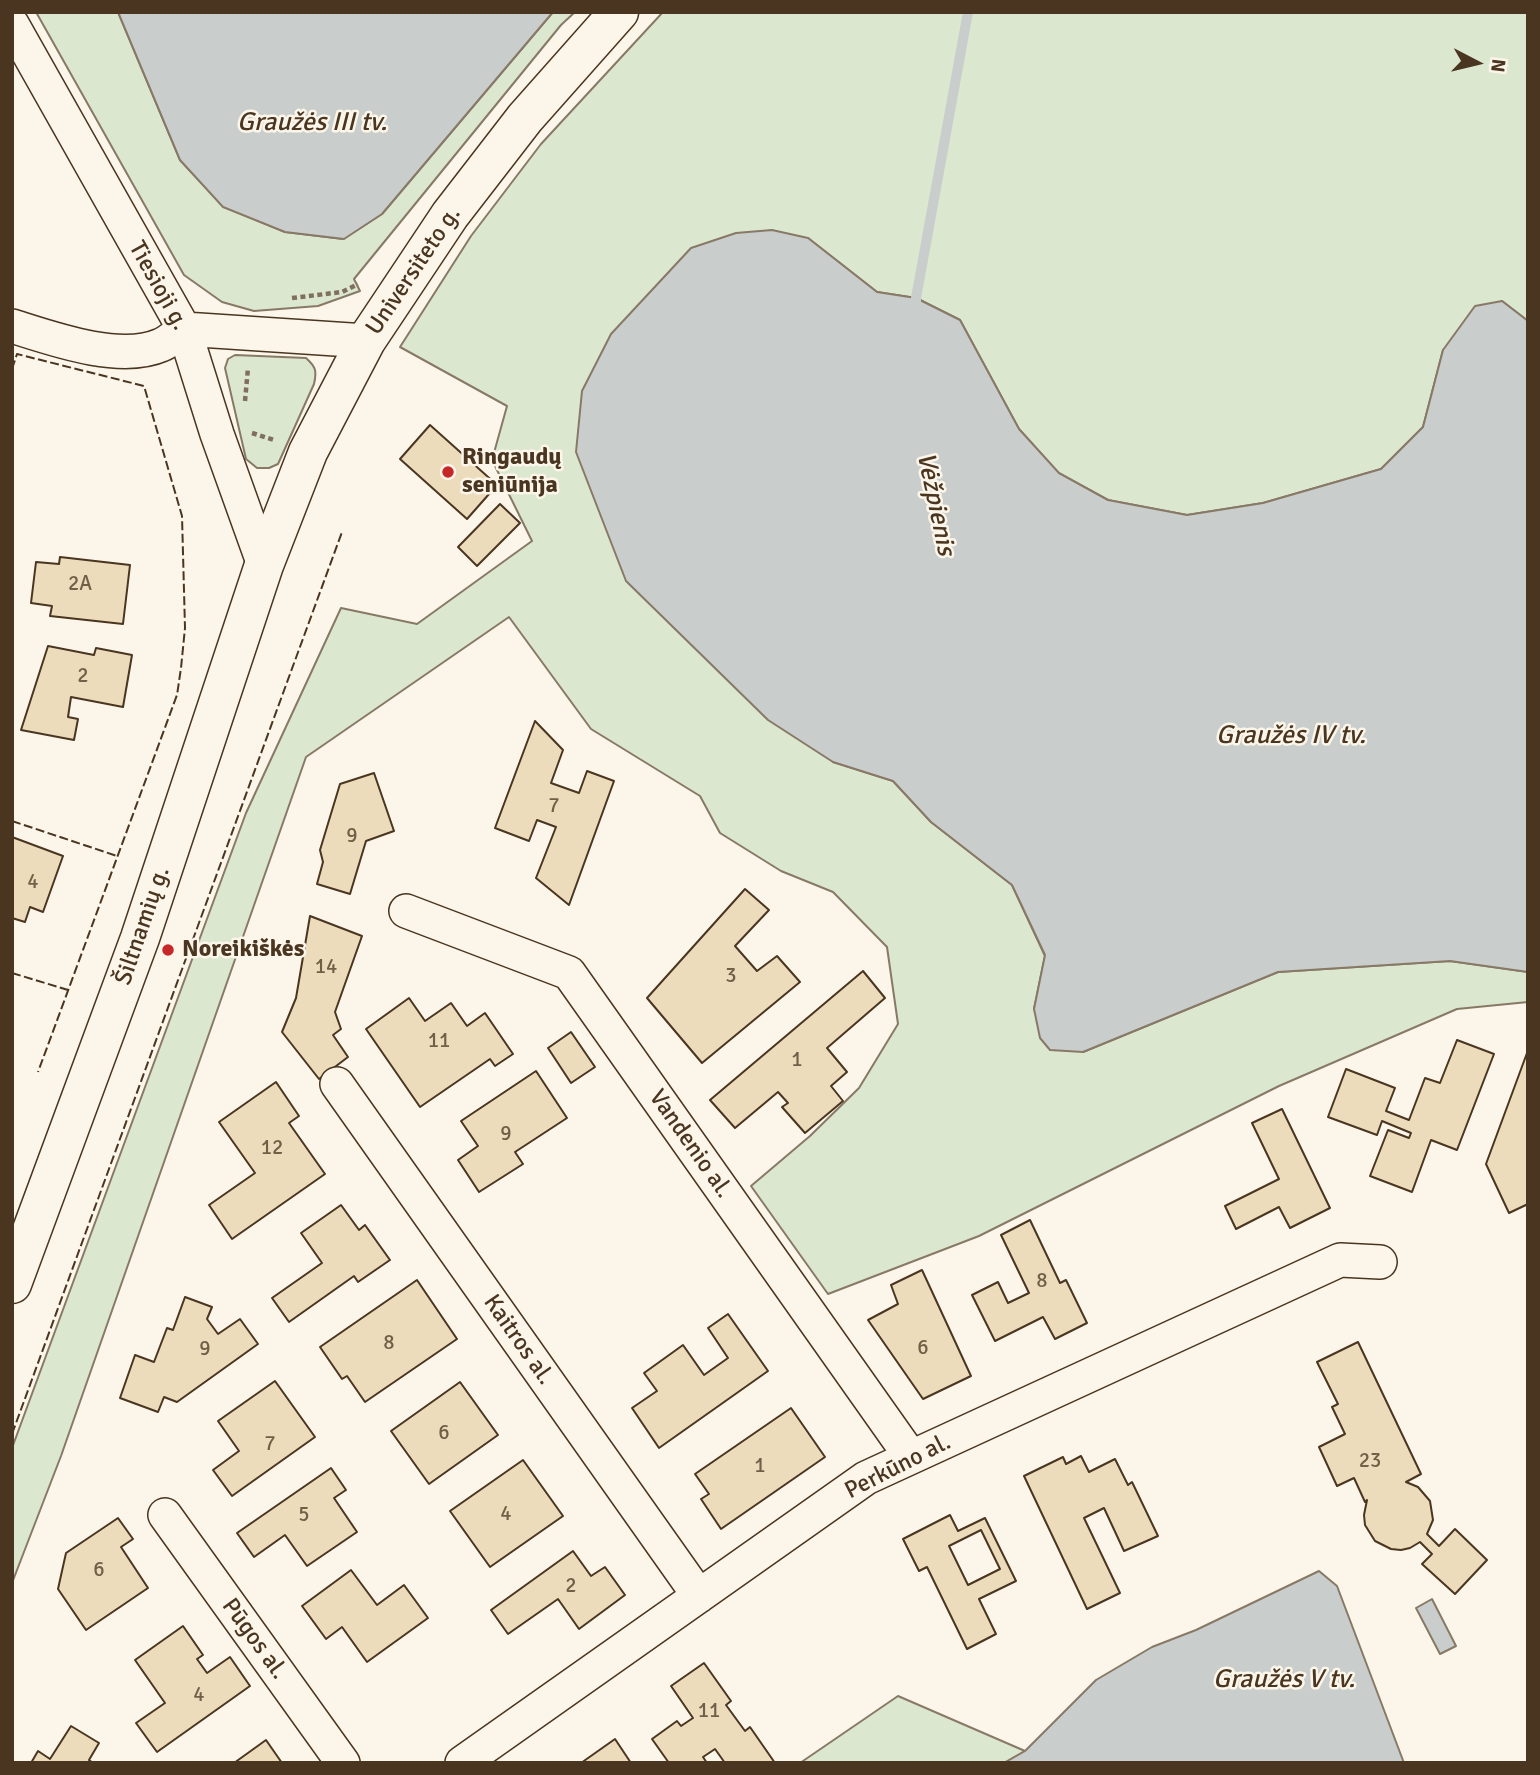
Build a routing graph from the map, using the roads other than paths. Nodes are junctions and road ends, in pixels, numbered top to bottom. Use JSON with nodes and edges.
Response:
{"nodes":[{"id":1,"x":619,"y":12,"type":"edge"},
{"id":2,"x":12,"y":24,"type":"edge"},
{"id":3,"x":12,"y":326,"type":"edge"},
{"id":4,"x":184,"y":329,"type":"junction"},
{"id":5,"x":366,"y":341,"type":"junction"},
{"id":6,"x":264,"y":565,"type":"junction"},
{"id":7,"x":406,"y":911,"type":"dead end"},
{"id":8,"x":337,"y":1084,"type":"dead end"},
{"id":9,"x":1380,"y":1262,"type":"dead end"},
{"id":10,"x":12,"y":1284,"type":"edge"},
{"id":11,"x":911,"y":1457,"type":"junction"},
{"id":12,"x":165,"y":1515,"type":"dead end"},
{"id":13,"x":699,"y":1596,"type":"junction"},
{"id":14,"x":343,"y":1763,"type":"edge"},
{"id":15,"x":462,"y":1763,"type":"edge"}],
"edges":[{"from":1,"to":5,"type":"main road","name":"Universiteto g."},
{"from":2,"to":4,"type":"street","name":"Tiesioji g."},
{"from":3,"to":4,"type":"street"},
{"from":4,"to":5,"type":"street"},
{"from":4,"to":6,"type":"street","name":"Tiesioji g."},
{"from":5,"to":6,"type":"main road","name":"Universiteto g."},
{"from":6,"to":10,"type":"main road","name":"Šiltnamių g."},
{"from":7,"to":11,"type":"street","name":"Vandenio al."},
{"from":8,"to":13,"type":"street","name":"Kaitros al."},
{"from":9,"to":11,"type":"street","name":"Perkūno al."},
{"from":11,"to":13,"type":"street","name":"Perkūno al."},
{"from":12,"to":14,"type":"street","name":"Pūgos al."},
{"from":13,"to":15,"type":"street","name":"Perkūno al."}]}
